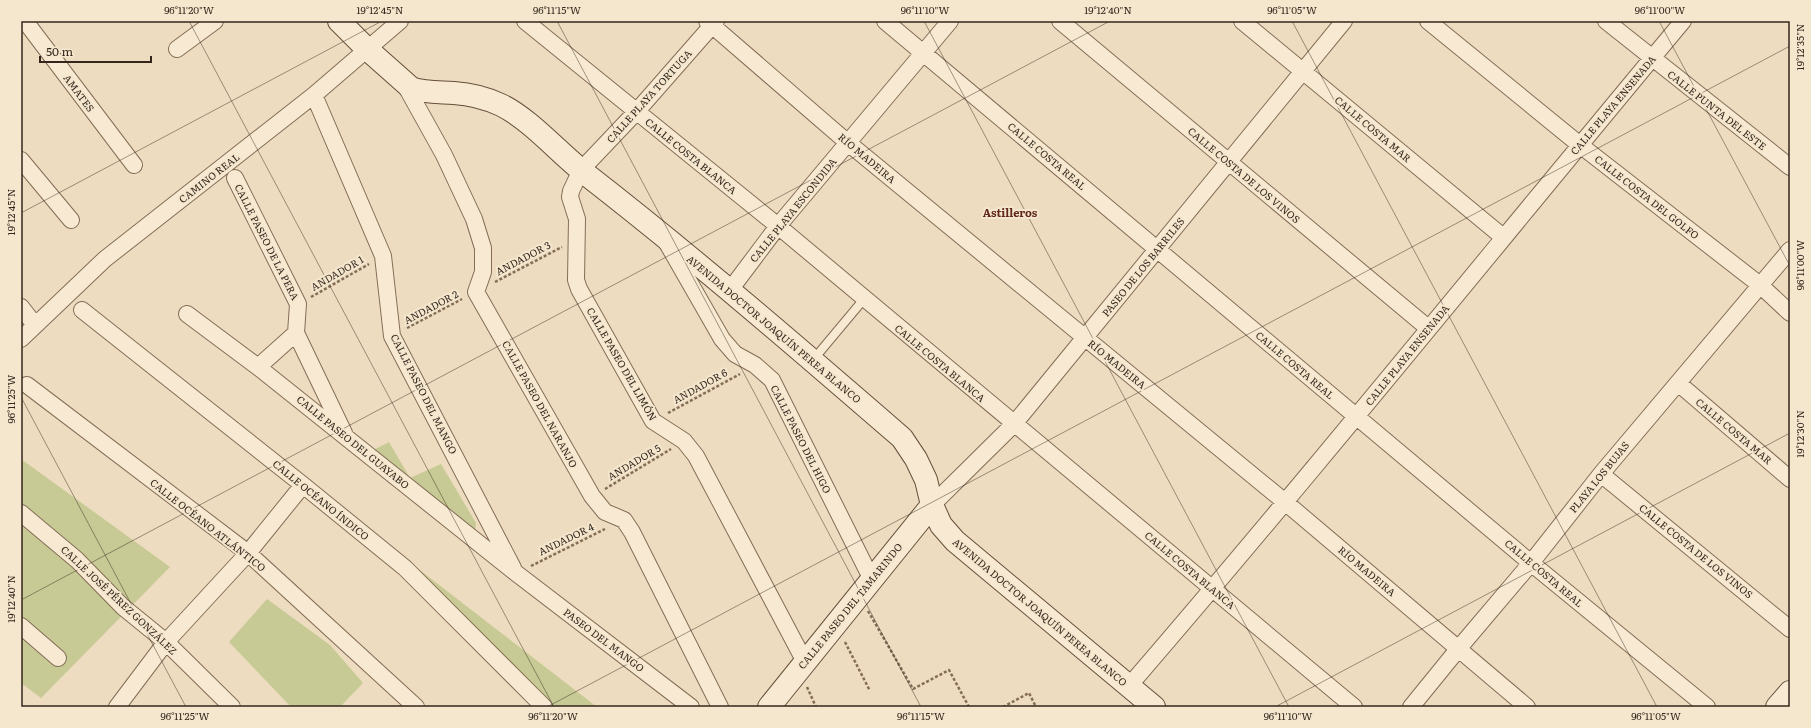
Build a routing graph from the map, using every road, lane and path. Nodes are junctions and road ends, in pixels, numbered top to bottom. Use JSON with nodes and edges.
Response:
{"nodes":[{"id":1,"x":25,"y":21,"type":"edge"},
{"id":2,"x":215,"y":21,"type":"edge"},
{"id":3,"x":339,"y":21,"type":"edge"},
{"id":4,"x":400,"y":21,"type":"edge"},
{"id":5,"x":525,"y":21,"type":"edge"},
{"id":6,"x":885,"y":21,"type":"edge"},
{"id":7,"x":950,"y":21,"type":"edge"},
{"id":8,"x":1060,"y":21,"type":"edge"},
{"id":9,"x":1242,"y":21,"type":"edge"},
{"id":10,"x":1344,"y":21,"type":"edge"},
{"id":11,"x":1428,"y":21,"type":"edge"},
{"id":12,"x":1606,"y":21,"type":"edge"},
{"id":13,"x":1682,"y":21,"type":"edge"},
{"id":14,"x":712,"y":22,"type":"edge"},
{"id":15,"x":177,"y":49,"type":"dead end"},
{"id":16,"x":366,"y":49,"type":"junction"},
{"id":17,"x":925,"y":53,"type":"junction"},
{"id":18,"x":1651,"y":58,"type":"junction"},
{"id":19,"x":1302,"y":71,"type":"junction"},
{"id":20,"x":404,"y":83,"type":"junction"},
{"id":21,"x":314,"y":95,"type":"junction"},
{"id":22,"x":637,"y":111,"type":"junction"},
{"id":23,"x":847,"y":142,"type":"junction"},
{"id":24,"x":1580,"y":145,"type":"junction"},
{"id":25,"x":21,"y":160,"type":"edge"},
{"id":26,"x":1228,"y":162,"type":"junction"},
{"id":27,"x":134,"y":165,"type":"dead end"},
{"id":28,"x":1790,"y":167,"type":"edge"},
{"id":29,"x":581,"y":170,"type":"junction"},
{"id":30,"x":234,"y":178,"type":"dead end"},
{"id":31,"x":71,"y":220,"type":"dead end"},
{"id":32,"x":778,"y":226,"type":"junction"},
{"id":33,"x":661,"y":233,"type":"junction"},
{"id":34,"x":1503,"y":237,"type":"junction"},
{"id":35,"x":576,"y":239,"type":"junction"},
{"id":36,"x":1157,"y":249,"type":"junction"},
{"id":37,"x":1790,"y":250,"type":"edge"},
{"id":38,"x":383,"y":256,"type":"junction"},
{"id":39,"x":1760,"y":285,"type":"junction"},
{"id":40,"x":730,"y":290,"type":"junction"},
{"id":41,"x":476,"y":292,"type":"junction"},
{"id":42,"x":864,"y":299,"type":"junction"},
{"id":43,"x":298,"y":304,"type":"junction"},
{"id":44,"x":21,"y":307,"type":"edge"},
{"id":45,"x":82,"y":310,"type":"dead end"},
{"id":46,"x":1790,"y":313,"type":"edge"},
{"id":47,"x":187,"y":314,"type":"dead end"},
{"id":48,"x":35,"y":325,"type":"junction"},
{"id":49,"x":1428,"y":328,"type":"junction"},
{"id":50,"x":296,"y":333,"type":"junction"},
{"id":51,"x":392,"y":336,"type":"junction"},
{"id":52,"x":1086,"y":338,"type":"junction"},
{"id":53,"x":21,"y":339,"type":"edge"},
{"id":54,"x":812,"y":360,"type":"junction"},
{"id":55,"x":756,"y":365,"type":"junction"},
{"id":56,"x":258,"y":367,"type":"junction"},
{"id":57,"x":1678,"y":383,"type":"junction"},
{"id":58,"x":27,"y":385,"type":"dead end"},
{"id":59,"x":1357,"y":417,"type":"junction"},
{"id":60,"x":653,"y":421,"type":"junction"},
{"id":61,"x":1014,"y":424,"type":"junction"},
{"id":62,"x":346,"y":438,"type":"junction"},
{"id":63,"x":684,"y":441,"type":"junction"},
{"id":64,"x":1601,"y":474,"type":"junction"},
{"id":65,"x":1790,"y":479,"type":"edge"},
{"id":66,"x":303,"y":485,"type":"junction"},
{"id":67,"x":592,"y":496,"type":"junction"},
{"id":68,"x":1285,"y":502,"type":"junction"},
{"id":69,"x":932,"y":505,"type":"junction"},
{"id":70,"x":21,"y":513,"type":"edge"},
{"id":71,"x":624,"y":520,"type":"junction"},
{"id":72,"x":248,"y":553,"type":"junction"},
{"id":73,"x":1531,"y":563,"type":"junction"},
{"id":74,"x":516,"y":573,"type":"junction"},
{"id":75,"x":866,"y":587,"type":"junction"},
{"id":76,"x":1213,"y":589,"type":"junction"},
{"id":77,"x":836,"y":624,"type":"junction"},
{"id":78,"x":21,"y":626,"type":"edge"},
{"id":79,"x":1790,"y":629,"type":"edge"},
{"id":80,"x":166,"y":642,"type":"junction"},
{"id":81,"x":1458,"y":648,"type":"junction"},
{"id":82,"x":58,"y":658,"type":"dead end"},
{"id":83,"x":805,"y":662,"type":"junction"},
{"id":84,"x":1129,"y":686,"type":"junction"},
{"id":85,"x":870,"y":691,"type":"dead end"},
{"id":86,"x":1790,"y":692,"type":"edge"},
{"id":87,"x":117,"y":707,"type":"edge"},
{"id":88,"x":232,"y":707,"type":"edge"},
{"id":89,"x":416,"y":707,"type":"edge"},
{"id":90,"x":544,"y":707,"type":"edge"},
{"id":91,"x":691,"y":707,"type":"edge"},
{"id":92,"x":720,"y":707,"type":"edge"},
{"id":93,"x":769,"y":707,"type":"edge"},
{"id":94,"x":969,"y":707,"type":"edge"},
{"id":95,"x":1003,"y":707,"type":"edge"},
{"id":96,"x":1036,"y":707,"type":"edge"},
{"id":97,"x":1154,"y":707,"type":"edge"},
{"id":98,"x":1354,"y":707,"type":"edge"},
{"id":99,"x":1411,"y":707,"type":"edge"},
{"id":100,"x":1528,"y":707,"type":"edge"},
{"id":101,"x":1707,"y":707,"type":"edge"},
{"id":102,"x":1777,"y":707,"type":"edge"}],
"edges":[{"from":1,"to":27,"type":"street","name":"AMATES"},
{"from":2,"to":15,"type":"street"},
{"from":3,"to":16,"type":"main road","name":"AVENIDA DOCTOR JOAQUÍN PEREA BLANCO"},
{"from":4,"to":16,"type":"street","name":"CAMINO REAL"},
{"from":5,"to":22,"type":"street","name":"CALLE COSTA BLANCA"},
{"from":6,"to":17,"type":"street","name":"CALLE COSTA REAL"},
{"from":7,"to":17,"type":"street","name":"CALLE PLAYA ESCONDIDA"},
{"from":8,"to":26,"type":"street","name":"CALLE COSTA DE LOS VINOS"},
{"from":9,"to":19,"type":"street","name":"CALLE COSTA MAR"},
{"from":10,"to":19,"type":"street","name":"PASEO DE LOS BARRILES"},
{"from":11,"to":24,"type":"street","name":"CALLE COSTA DEL GOLFO"},
{"from":12,"to":18,"type":"street","name":"CALLE PUNTA DEL ESTE"},
{"from":13,"to":18,"type":"street","name":"CALLE PLAYA ENSENADA"},
{"from":14,"to":22,"type":"street","name":"CALLE PLAYA TORTUGA"},
{"from":14,"to":23,"type":"street","name":"RÍO MADEIRA"},
{"from":16,"to":20,"type":"main road","name":"AVENIDA DOCTOR JOAQUÍN PEREA BLANCO"},
{"from":16,"to":21,"type":"street","name":"CAMINO REAL"},
{"from":17,"to":23,"type":"street","name":"CALLE PLAYA ESCONDIDA"},
{"from":17,"to":36,"type":"street","name":"CALLE COSTA REAL"},
{"from":18,"to":24,"type":"street","name":"CALLE PLAYA ENSENADA"},
{"from":18,"to":28,"type":"street","name":"CALLE PUNTA DEL ESTE"},
{"from":19,"to":26,"type":"street","name":"PASEO DE LOS BARRILES"},
{"from":19,"to":34,"type":"street","name":"CALLE COSTA MAR"},
{"from":20,"to":29,"type":"main road","name":"AVENIDA DOCTOR JOAQUÍN PEREA BLANCO"},
{"from":20,"to":41,"type":"street"},
{"from":21,"to":38,"type":"street","name":"CALLE PASEO DEL MANGO"},
{"from":21,"to":48,"type":"street","name":"CAMINO REAL"},
{"from":22,"to":29,"type":"street","name":"CALLE PLAYA TORTUGA"},
{"from":22,"to":32,"type":"street","name":"CALLE COSTA BLANCA"},
{"from":23,"to":32,"type":"street","name":"CALLE PLAYA ESCONDIDA"},
{"from":23,"to":52,"type":"street","name":"RÍO MADEIRA"},
{"from":24,"to":34,"type":"street","name":"CALLE PLAYA ENSENADA"},
{"from":24,"to":39,"type":"street","name":"CALLE COSTA DEL GOLFO"},
{"from":25,"to":31,"type":"street"},
{"from":26,"to":36,"type":"street","name":"PASEO DE LOS BARRILES"},
{"from":26,"to":49,"type":"street","name":"CALLE COSTA DE LOS VINOS"},
{"from":29,"to":33,"type":"main road","name":"AVENIDA DOCTOR JOAQUÍN PEREA BLANCO"},
{"from":29,"to":35,"type":"street","name":"CALLE PASEO DEL LIMÓN"},
{"from":30,"to":43,"type":"street","name":"CALLE PASEO DE LA PERA"},
{"from":32,"to":40,"type":"street","name":"CALLE PLAYA ESCONDIDA"},
{"from":32,"to":42,"type":"street","name":"CALLE COSTA BLANCA"},
{"from":33,"to":40,"type":"main road","name":"AVENIDA DOCTOR JOAQUÍN PEREA BLANCO"},
{"from":33,"to":55,"type":"street","name":"CALLE PASEO DEL HIGO"},
{"from":34,"to":49,"type":"street","name":"CALLE PLAYA ENSENADA"},
{"from":35,"to":41,"type":"path","name":"ANDADOR 3"},
{"from":35,"to":60,"type":"street","name":"CALLE PASEO DEL LIMÓN"},
{"from":36,"to":52,"type":"street","name":"PASEO DE LOS BARRILES"},
{"from":36,"to":59,"type":"street","name":"CALLE COSTA REAL"},
{"from":37,"to":39,"type":"street","name":"PLAYA LOS BUJAS"},
{"from":38,"to":43,"type":"path","name":"ANDADOR 1"},
{"from":38,"to":51,"type":"street","name":"CALLE PASEO DEL MANGO"},
{"from":39,"to":46,"type":"street","name":"CALLE COSTA DEL GOLFO"},
{"from":39,"to":57,"type":"street","name":"PLAYA LOS BUJAS"},
{"from":40,"to":54,"type":"main road","name":"AVENIDA DOCTOR JOAQUÍN PEREA BLANCO"},
{"from":41,"to":51,"type":"path","name":"ANDADOR 2"},
{"from":41,"to":67,"type":"street","name":"CALLE PASEO DEL NARANJO"},
{"from":42,"to":54,"type":"lane"},
{"from":42,"to":61,"type":"street","name":"CALLE COSTA BLANCA"},
{"from":43,"to":50,"type":"street","name":"CALLE PASEO DE LA PERA"},
{"from":44,"to":48,"type":"street"},
{"from":45,"to":66,"type":"street","name":"CALLE OCÉANO ÍNDICO"},
{"from":47,"to":56,"type":"street","name":"CALLE PASEO DEL GUAYABO"},
{"from":48,"to":53,"type":"street","name":"CAMINO REAL"},
{"from":49,"to":59,"type":"street","name":"CALLE PLAYA ENSENADA"},
{"from":50,"to":56,"type":"street"},
{"from":50,"to":62,"type":"street","name":"CALLE PASEO DE LA PERA"},
{"from":51,"to":74,"type":"street","name":"CALLE PASEO DEL MANGO"},
{"from":52,"to":61,"type":"street","name":"PASEO DE LOS BARRILES"},
{"from":52,"to":68,"type":"street","name":"RÍO MADEIRA"},
{"from":54,"to":69,"type":"main road","name":"AVENIDA DOCTOR JOAQUÍN PEREA BLANCO"},
{"from":55,"to":60,"type":"path","name":"ANDADOR 6"},
{"from":55,"to":75,"type":"street","name":"CALLE PASEO DEL HIGO"},
{"from":56,"to":62,"type":"street","name":"CALLE PASEO DEL GUAYABO"},
{"from":57,"to":64,"type":"street","name":"PLAYA LOS BUJAS"},
{"from":57,"to":65,"type":"street","name":"CALLE COSTA MAR"},
{"from":58,"to":72,"type":"street","name":"CALLE OCÉANO ATLÁNTICO"},
{"from":59,"to":68,"type":"street","name":"CALLE PLAYA ENSENADA"},
{"from":59,"to":73,"type":"street","name":"CALLE COSTA REAL"},
{"from":60,"to":63,"type":"street","name":"CALLE PASEO DEL LIMÓN"},
{"from":61,"to":69,"type":"street","name":"PASEO DE LOS BARRILES"},
{"from":61,"to":76,"type":"street","name":"CALLE COSTA BLANCA"},
{"from":62,"to":74,"type":"street","name":"CALLE PASEO DEL GUAYABO"},
{"from":63,"to":67,"type":"path","name":"ANDADOR 5"},
{"from":63,"to":83,"type":"street","name":"CALLE PASEO DEL LIMÓN"},
{"from":64,"to":73,"type":"street","name":"PLAYA LOS BUJAS"},
{"from":64,"to":79,"type":"street","name":"CALLE COSTA DE LOS VINOS"},
{"from":66,"to":72,"type":"street"},
{"from":66,"to":90,"type":"street","name":"CALLE OCÉANO ÍNDICO"},
{"from":67,"to":71,"type":"street","name":"CALLE PASEO DEL NARANJO"},
{"from":68,"to":76,"type":"street","name":"CALLE PLAYA ENSENADA"},
{"from":68,"to":81,"type":"street","name":"RÍO MADEIRA"},
{"from":69,"to":75,"type":"main road","name":"CALLE PASEO DEL TAMARINDO"},
{"from":69,"to":84,"type":"main road","name":"AVENIDA DOCTOR JOAQUÍN PEREA BLANCO"},
{"from":70,"to":80,"type":"street","name":"CALLE JOSÉ PÉREZ GONZÁLEZ"},
{"from":71,"to":74,"type":"path","name":"ANDADOR 4"},
{"from":71,"to":92,"type":"street"},
{"from":72,"to":80,"type":"street"},
{"from":72,"to":89,"type":"street","name":"CALLE OCÉANO ATLÁNTICO"},
{"from":73,"to":81,"type":"street","name":"PLAYA LOS BUJAS"},
{"from":73,"to":101,"type":"street","name":"CALLE COSTA REAL"},
{"from":74,"to":91,"type":"street","name":"PASEO DEL MANGO"},
{"from":75,"to":77,"type":"main road","name":"CALLE PASEO DEL TAMARINDO"},
{"from":75,"to":94,"type":"path"},
{"from":76,"to":84,"type":"street","name":"CALLE PLAYA ENSENADA"},
{"from":76,"to":98,"type":"street","name":"CALLE COSTA BLANCA"},
{"from":77,"to":83,"type":"main road","name":"CALLE PASEO DEL TAMARINDO"},
{"from":77,"to":85,"type":"path"},
{"from":78,"to":82,"type":"street"},
{"from":80,"to":87,"type":"street"},
{"from":80,"to":88,"type":"street","name":"CALLE JOSÉ PÉREZ GONZÁLEZ"},
{"from":81,"to":99,"type":"street","name":"PLAYA LOS BUJAS"},
{"from":81,"to":100,"type":"street","name":"RÍO MADEIRA"},
{"from":83,"to":93,"type":"main road","name":"CALLE PASEO DEL TAMARINDO"},
{"from":84,"to":97,"type":"main road","name":"AVENIDA DOCTOR JOAQUÍN PEREA BLANCO"},
{"from":86,"to":102,"type":"main road"},
{"from":95,"to":96,"type":"path"}]}
